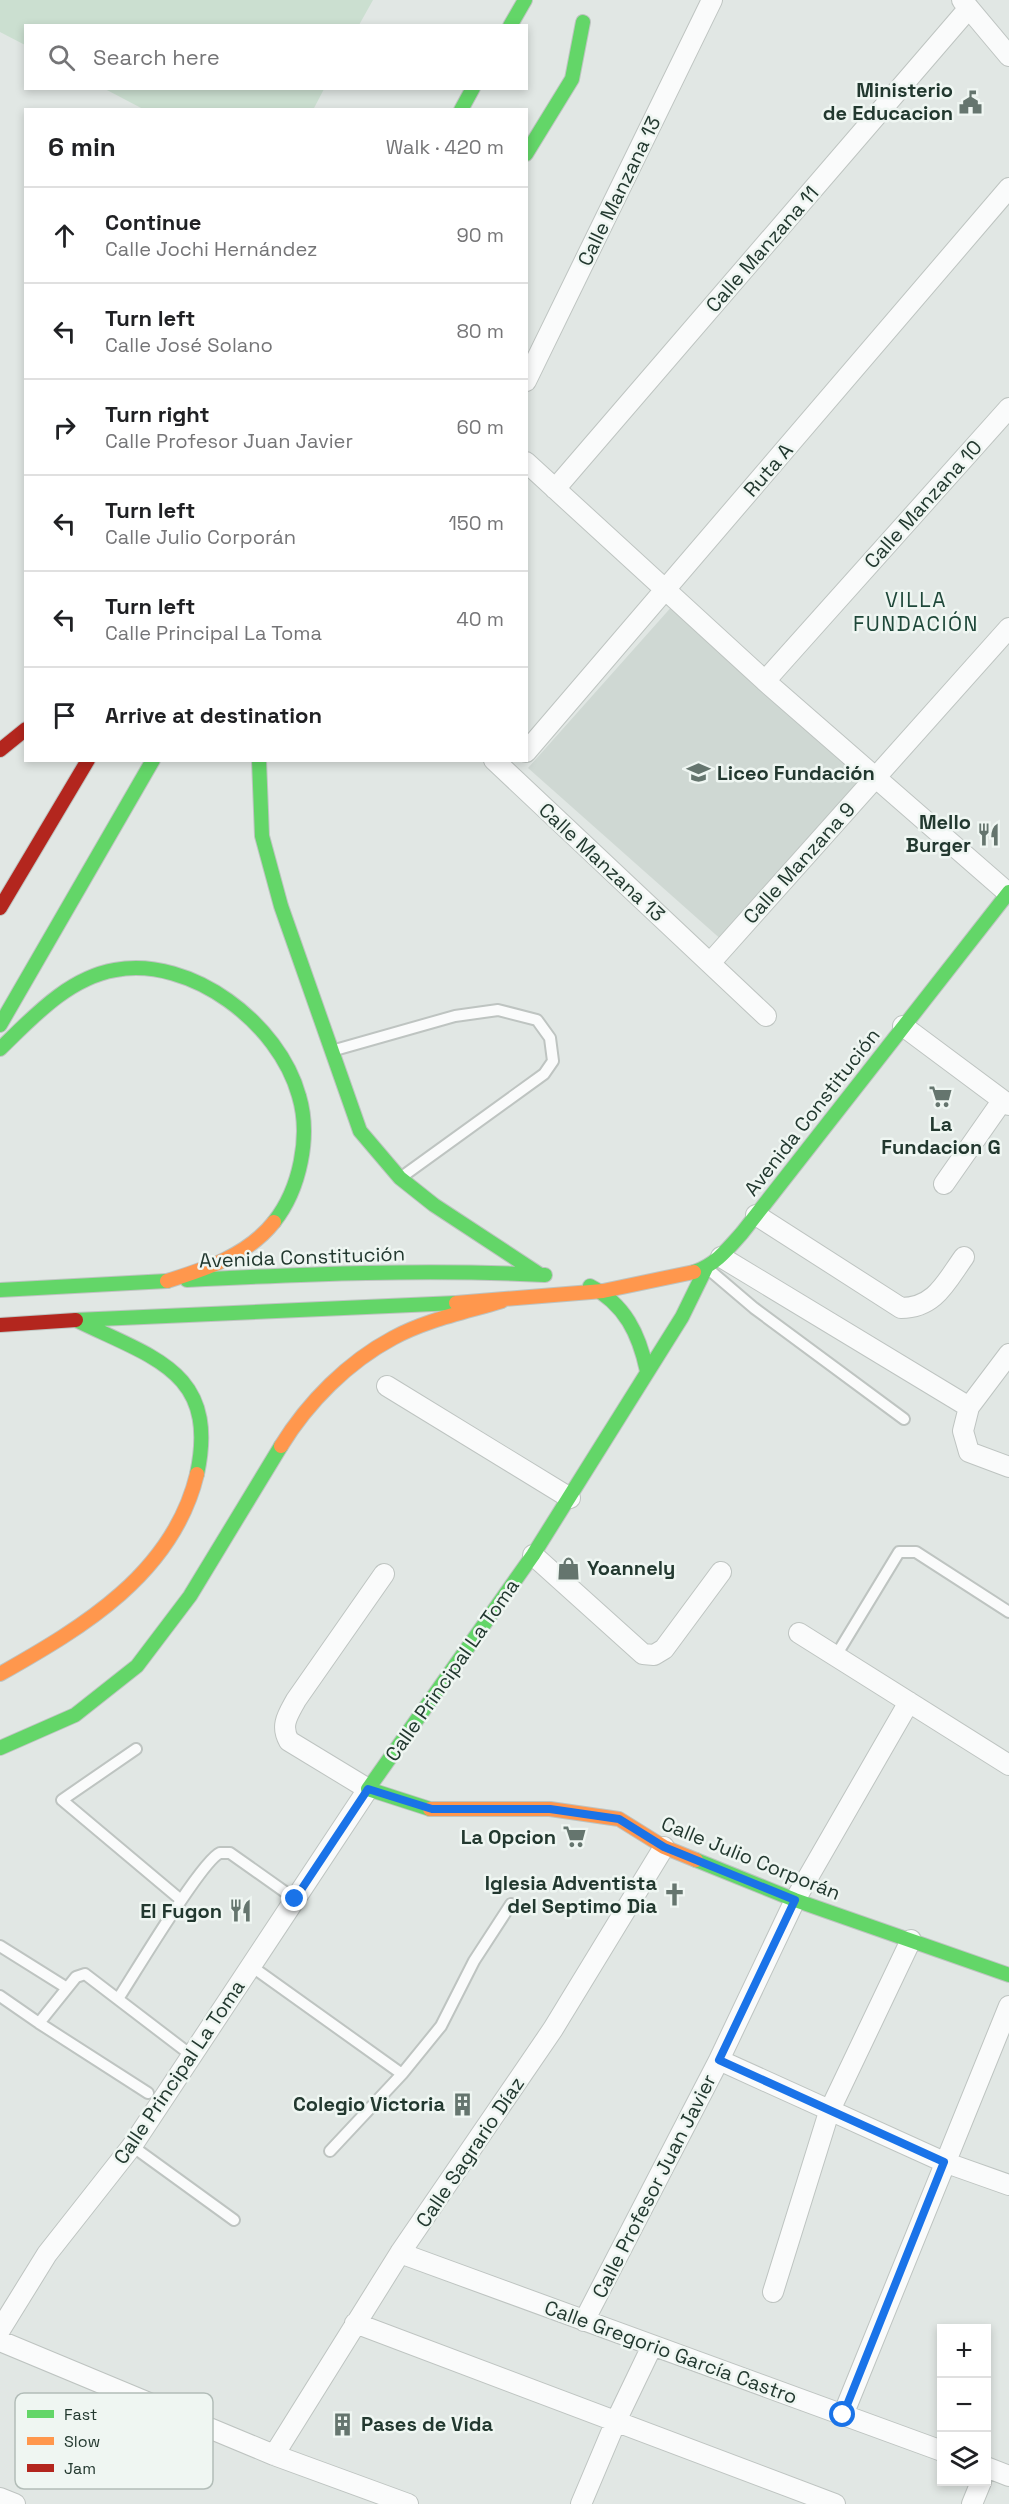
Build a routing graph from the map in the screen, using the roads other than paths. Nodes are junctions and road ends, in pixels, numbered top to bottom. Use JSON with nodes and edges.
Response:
{"nodes":[{"id":1,"x":525,"y":0,"type":"edge"},
{"id":2,"x":712,"y":0,"type":"edge"},
{"id":3,"x":966,"y":4,"type":"edge"},
{"id":4,"x":592,"y":7,"type":"dead end"},
{"id":5,"x":583,"y":22,"type":"junction"},
{"id":6,"x":511,"y":24,"type":"edge"},
{"id":7,"x":1009,"y":56,"type":"edge"},
{"id":8,"x":561,"y":58,"type":"dead end"},
{"id":9,"x":472,"y":90,"type":"edge"},
{"id":10,"x":462,"y":108,"type":"edge"},
{"id":11,"x":528,"y":151,"type":"edge"},
{"id":12,"x":1009,"y":188,"type":"edge"},
{"id":13,"x":528,"y":377,"type":"edge"},
{"id":14,"x":1009,"y":408,"type":"edge"},
{"id":15,"x":528,"y":464,"type":"edge"},
{"id":16,"x":555,"y":489,"type":"junction"},
{"id":17,"x":665,"y":589,"type":"junction"},
{"id":18,"x":1009,"y":628,"type":"edge"},
{"id":19,"x":765,"y":681,"type":"junction"},
{"id":20,"x":24,"y":731,"type":"edge"},
{"id":21,"x":0,"y":750,"type":"edge"},
{"id":22,"x":528,"y":750,"type":"edge"},
{"id":23,"x":87,"y":762,"type":"edge"},
{"id":24,"x":152,"y":762,"type":"edge"},
{"id":25,"x":259,"y":762,"type":"edge"},
{"id":26,"x":507,"y":765,"type":"edge"},
{"id":27,"x":875,"y":778,"type":"junction"},
{"id":28,"x":1009,"y":893,"type":"edge"},
{"id":29,"x":0,"y":908,"type":"edge"},
{"id":30,"x":710,"y":963,"type":"junction"},
{"id":31,"x":766,"y":1016,"type":"dead end"},
{"id":32,"x":0,"y":1025,"type":"edge"},
{"id":33,"x":903,"y":1026,"type":"junction"},
{"id":34,"x":0,"y":1049,"type":"edge"},
{"id":35,"x":332,"y":1051,"type":"junction"},
{"id":36,"x":1006,"y":1103,"type":"edge"},
{"id":37,"x":400,"y":1178,"type":"junction"},
{"id":38,"x":944,"y":1184,"type":"dead end"},
{"id":39,"x":756,"y":1215,"type":"junction"},
{"id":40,"x":964,"y":1257,"type":"dead end"},
{"id":41,"x":714,"y":1262,"type":"junction"},
{"id":42,"x":539,"y":1275,"type":"junction"},
{"id":43,"x":167,"y":1281,"type":"junction"},
{"id":44,"x":0,"y":1290,"type":"edge"},
{"id":45,"x":603,"y":1291,"type":"junction"},
{"id":46,"x":502,"y":1301,"type":"junction"},
{"id":47,"x":76,"y":1320,"type":"junction"},
{"id":48,"x":0,"y":1325,"type":"edge"},
{"id":49,"x":1009,"y":1353,"type":"edge"},
{"id":50,"x":647,"y":1371,"type":"junction"},
{"id":51,"x":387,"y":1386,"type":"dead end"},
{"id":52,"x":969,"y":1407,"type":"junction"},
{"id":53,"x":904,"y":1419,"type":"dead end"},
{"id":54,"x":1009,"y":1467,"type":"edge"},
{"id":55,"x":570,"y":1497,"type":"junction"},
{"id":56,"x":533,"y":1555,"type":"junction"},
{"id":57,"x":721,"y":1572,"type":"dead end"},
{"id":58,"x":384,"y":1574,"type":"dead end"},
{"id":59,"x":1009,"y":1612,"type":"edge"},
{"id":60,"x":799,"y":1633,"type":"dead end"},
{"id":61,"x":837,"y":1654,"type":"junction"},
{"id":62,"x":0,"y":1674,"type":"edge"},
{"id":63,"x":909,"y":1702,"type":"junction"},
{"id":64,"x":0,"y":1748,"type":"edge"},
{"id":65,"x":136,"y":1749,"type":"dead end"},
{"id":66,"x":1009,"y":1765,"type":"edge"},
{"id":67,"x":368,"y":1789,"type":"junction"},
{"id":68,"x":664,"y":1847,"type":"junction"},
{"id":69,"x":295,"y":1899,"type":"junction"},
{"id":70,"x":181,"y":1900,"type":"junction"},
{"id":71,"x":795,"y":1900,"type":"junction"},
{"id":72,"x":511,"y":1904,"type":"dead end"},
{"id":73,"x":911,"y":1940,"type":"junction"},
{"id":74,"x":0,"y":1946,"type":"edge"},
{"id":75,"x":251,"y":1966,"type":"junction"},
{"id":76,"x":1009,"y":1975,"type":"edge"},
{"id":77,"x":67,"y":1988,"type":"junction"},
{"id":78,"x":0,"y":1995,"type":"edge"},
{"id":79,"x":118,"y":1999,"type":"junction"},
{"id":80,"x":1009,"y":2006,"type":"edge"},
{"id":81,"x":39,"y":2023,"type":"junction"},
{"id":82,"x":191,"y":2055,"type":"junction"},
{"id":83,"x":719,"y":2060,"type":"junction"},
{"id":84,"x":402,"y":2074,"type":"junction"},
{"id":85,"x":148,"y":2093,"type":"dead end"},
{"id":86,"x":829,"y":2112,"type":"junction"},
{"id":87,"x":132,"y":2146,"type":"junction"},
{"id":88,"x":330,"y":2151,"type":"dead end"},
{"id":89,"x":944,"y":2162,"type":"junction"},
{"id":90,"x":1009,"y":2185,"type":"edge"},
{"id":91,"x":234,"y":2220,"type":"dead end"},
{"id":92,"x":400,"y":2253,"type":"junction"},
{"id":93,"x":773,"y":2292,"type":"dead end"},
{"id":94,"x":584,"y":2321,"type":"junction"},
{"id":95,"x":355,"y":2323,"type":"junction"},
{"id":96,"x":0,"y":2330,"type":"edge"},
{"id":97,"x":0,"y":2341,"type":"edge"},
{"id":98,"x":652,"y":2346,"type":"junction"},
{"id":99,"x":125,"y":2393,"type":"edge"},
{"id":100,"x":843,"y":2415,"type":"junction"},
{"id":101,"x":616,"y":2421,"type":"junction"},
{"id":102,"x":213,"y":2430,"type":"edge"},
{"id":103,"x":937,"y":2449,"type":"edge"},
{"id":104,"x":274,"y":2455,"type":"junction"},
{"id":105,"x":991,"y":2469,"type":"edge"},
{"id":106,"x":1009,"y":2476,"type":"edge"},
{"id":107,"x":979,"y":2486,"type":"edge"},
{"id":108,"x":0,"y":2498,"type":"edge"},
{"id":109,"x":15,"y":2504,"type":"edge"},
{"id":110,"x":408,"y":2504,"type":"edge"},
{"id":111,"x":581,"y":2504,"type":"edge"},
{"id":112,"x":835,"y":2504,"type":"edge"},
{"id":113,"x":972,"y":2504,"type":"edge"}],
"edges":[{"from":1,"to":6,"type":"main road"},
{"from":2,"to":13,"type":"street","name":"Calle Manzana 13"},
{"from":3,"to":7,"type":"street"},
{"from":3,"to":16,"type":"street","name":"Calle Manzana 11"},
{"from":4,"to":5,"type":"main road"},
{"from":5,"to":8,"type":"main road"},
{"from":5,"to":11,"type":"main road"},
{"from":9,"to":10,"type":"main road"},
{"from":12,"to":17,"type":"street","name":"Ruta A"},
{"from":14,"to":19,"type":"street","name":"Calle Manzana 10"},
{"from":15,"to":16,"type":"street"},
{"from":16,"to":17,"type":"street"},
{"from":17,"to":19,"type":"street"},
{"from":17,"to":22,"type":"street","name":"Ruta A"},
{"from":18,"to":27,"type":"street","name":"Calle Manzana 9"},
{"from":19,"to":27,"type":"street"},
{"from":20,"to":21,"type":"main road"},
{"from":23,"to":29,"type":"main road"},
{"from":24,"to":32,"type":"main road"},
{"from":25,"to":35,"type":"main road"},
{"from":26,"to":30,"type":"street","name":"Calle Manzana 13"},
{"from":27,"to":28,"type":"street"},
{"from":27,"to":30,"type":"street","name":"Calle Manzana 9"},
{"from":28,"to":33,"type":"main road","name":"Avenida Constitución"},
{"from":30,"to":31,"type":"street","name":"Calle Manzana 13"},
{"from":33,"to":36,"type":"street"},
{"from":33,"to":39,"type":"main road","name":"Avenida Constitución"},
{"from":34,"to":43,"type":"main road"},
{"from":35,"to":37,"type":"main road"},
{"from":35,"to":37,"type":"lane"},
{"from":36,"to":38,"type":"street"},
{"from":37,"to":42,"type":"main road"},
{"from":39,"to":40,"type":"street"},
{"from":39,"to":41,"type":"main road","name":"Avenida Constitución"},
{"from":41,"to":45,"type":"main road"},
{"from":41,"to":50,"type":"main road","name":"Calle Principal La Toma"},
{"from":41,"to":52,"type":"street"},
{"from":41,"to":53,"type":"lane"},
{"from":42,"to":43,"type":"main road","name":"Avenida Constitución"},
{"from":42,"to":45,"type":"main road","name":"Avenida Constitución"},
{"from":43,"to":44,"type":"main road","name":"Avenida Constitución"},
{"from":45,"to":46,"type":"main road"},
{"from":45,"to":50,"type":"main road"},
{"from":46,"to":47,"type":"main road"},
{"from":46,"to":64,"type":"main road"},
{"from":47,"to":48,"type":"main road"},
{"from":47,"to":62,"type":"main road"},
{"from":49,"to":52,"type":"street"},
{"from":50,"to":55,"type":"main road","name":"Calle Principal La Toma"},
{"from":51,"to":55,"type":"street"},
{"from":52,"to":54,"type":"street"},
{"from":55,"to":56,"type":"main road","name":"Calle Principal La Toma"},
{"from":56,"to":57,"type":"street"},
{"from":56,"to":67,"type":"main road","name":"Calle Principal La Toma"},
{"from":58,"to":67,"type":"street"},
{"from":59,"to":61,"type":"lane"},
{"from":60,"to":61,"type":"street"},
{"from":61,"to":63,"type":"street"},
{"from":63,"to":66,"type":"street"},
{"from":63,"to":71,"type":"street","name":"Calle Profesor Juan Javier"},
{"from":65,"to":70,"type":"lane"},
{"from":67,"to":68,"type":"main road","name":"Calle Julio Corporán"},
{"from":67,"to":69,"type":"street","name":"Calle Principal La Toma"},
{"from":68,"to":71,"type":"main road","name":"Calle Julio Corporán"},
{"from":68,"to":92,"type":"street","name":"Calle Sagrario Díaz"},
{"from":69,"to":70,"type":"lane"},
{"from":69,"to":75,"type":"street","name":"Calle Principal La Toma"},
{"from":70,"to":79,"type":"lane"},
{"from":71,"to":73,"type":"main road","name":"Calle Julio Corporán"},
{"from":71,"to":83,"type":"street","name":"Calle Profesor Juan Javier"},
{"from":72,"to":84,"type":"lane"},
{"from":73,"to":76,"type":"main road","name":"Calle Julio Corporán"},
{"from":73,"to":86,"type":"street"},
{"from":74,"to":77,"type":"lane"},
{"from":75,"to":82,"type":"street","name":"Calle Principal La Toma"},
{"from":75,"to":84,"type":"lane"},
{"from":77,"to":79,"type":"lane"},
{"from":77,"to":81,"type":"lane"},
{"from":78,"to":81,"type":"lane"},
{"from":79,"to":82,"type":"lane"},
{"from":80,"to":89,"type":"street"},
{"from":81,"to":85,"type":"lane"},
{"from":82,"to":87,"type":"street","name":"Calle Principal La Toma"},
{"from":83,"to":86,"type":"street"},
{"from":83,"to":94,"type":"street","name":"Calle Profesor Juan Javier"},
{"from":84,"to":88,"type":"lane"},
{"from":86,"to":89,"type":"street"},
{"from":86,"to":93,"type":"street"},
{"from":87,"to":91,"type":"lane"},
{"from":87,"to":96,"type":"street","name":"Calle Principal La Toma"},
{"from":89,"to":90,"type":"street"},
{"from":89,"to":100,"type":"street"},
{"from":92,"to":94,"type":"street","name":"Calle Gregorio García Castro"},
{"from":92,"to":95,"type":"street","name":"Calle Sagrario Díaz"},
{"from":94,"to":98,"type":"street","name":"Calle Gregorio García Castro"},
{"from":95,"to":101,"type":"street"},
{"from":95,"to":104,"type":"street","name":"Calle Sagrario Díaz"},
{"from":97,"to":99,"type":"street"},
{"from":98,"to":100,"type":"street","name":"Calle Gregorio García Castro"},
{"from":98,"to":101,"type":"street"},
{"from":100,"to":103,"type":"street","name":"Calle Gregorio García Castro"},
{"from":101,"to":111,"type":"street"},
{"from":101,"to":112,"type":"street"},
{"from":102,"to":104,"type":"street"},
{"from":104,"to":110,"type":"street"},
{"from":105,"to":106,"type":"street"},
{"from":107,"to":113,"type":"street"},
{"from":108,"to":109,"type":"street"}]}
